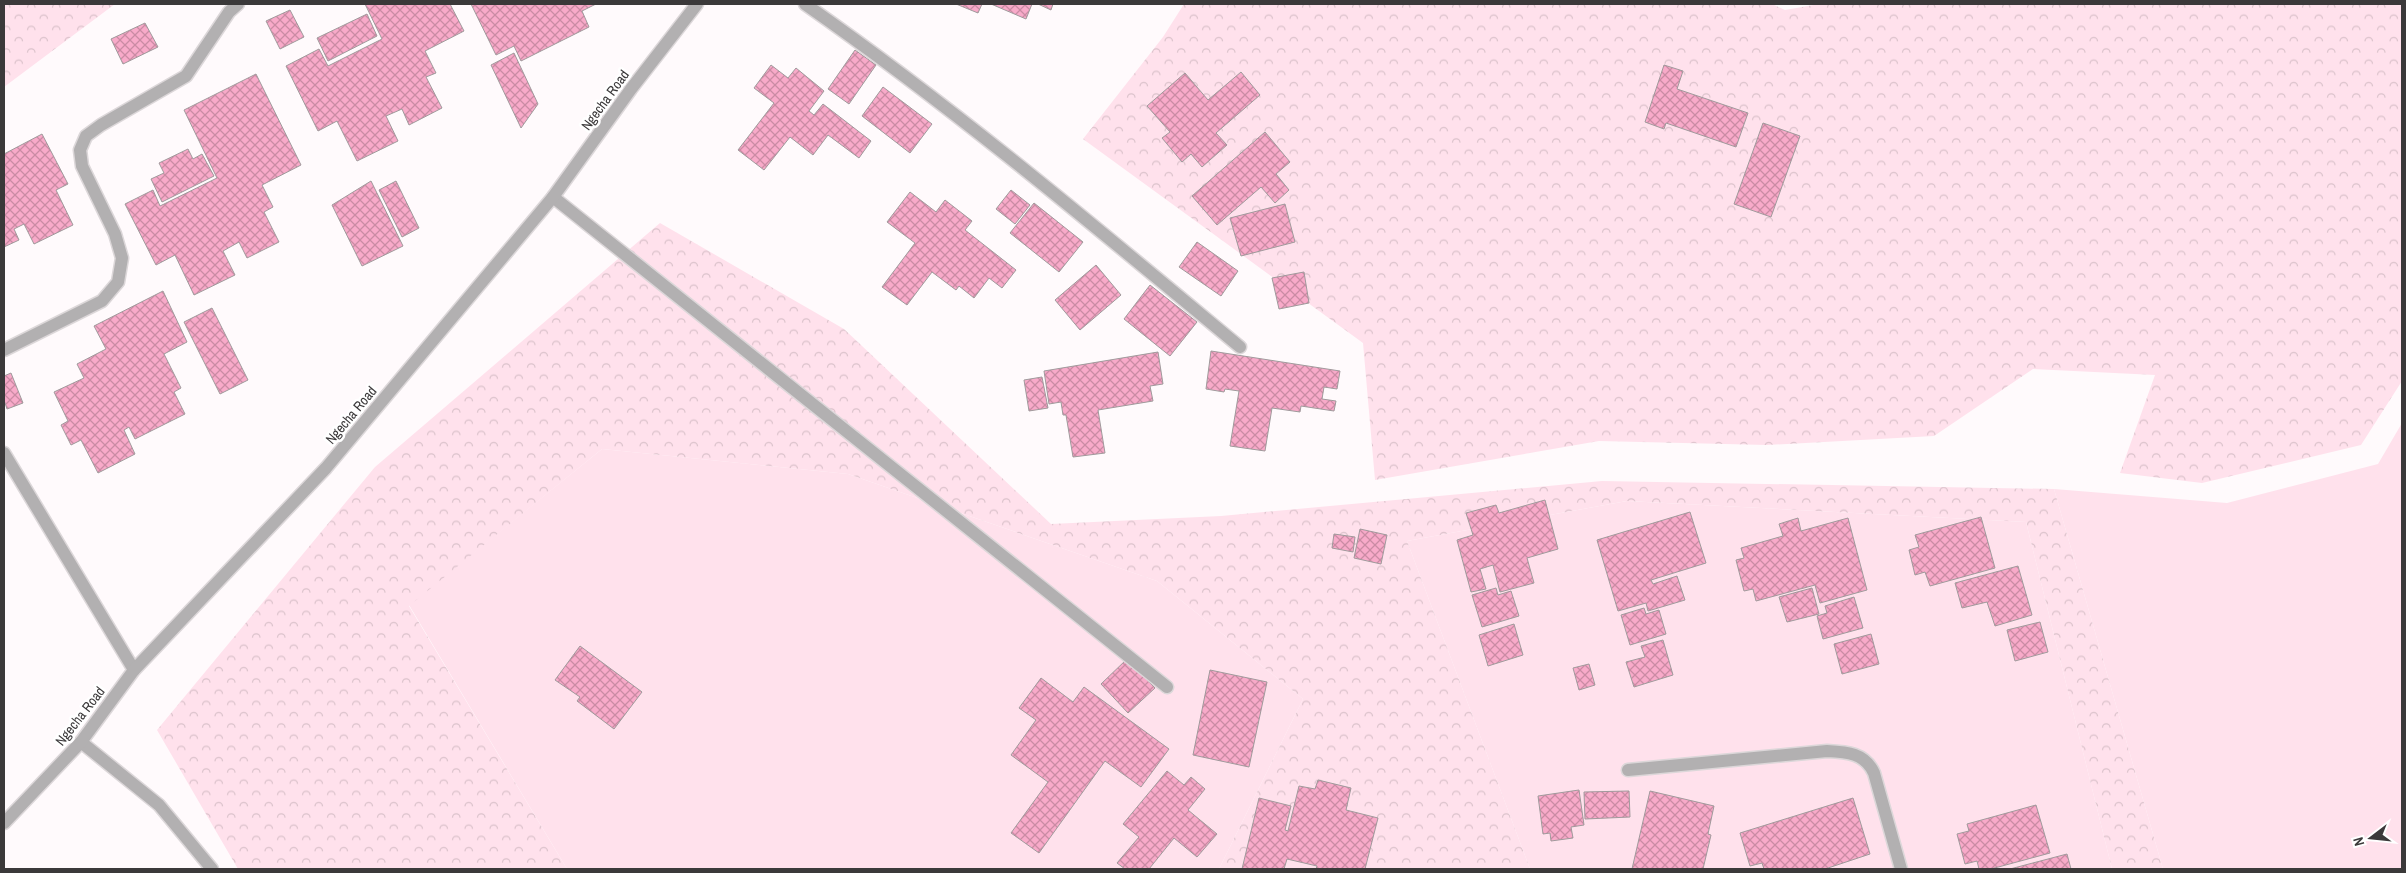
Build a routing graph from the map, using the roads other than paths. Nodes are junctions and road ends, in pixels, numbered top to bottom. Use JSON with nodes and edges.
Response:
{"nodes":[{"id":1,"x":238,"y":4,"type":"edge"},
{"id":2,"x":697,"y":4,"type":"edge"},
{"id":3,"x":805,"y":4,"type":"edge"},
{"id":4,"x":553,"y":197,"type":"junction"},
{"id":5,"x":1240,"y":347,"type":"dead end"},
{"id":6,"x":4,"y":350,"type":"edge"},
{"id":7,"x":4,"y":453,"type":"edge"},
{"id":8,"x":134,"y":670,"type":"junction"},
{"id":9,"x":1167,"y":687,"type":"dead end"},
{"id":10,"x":82,"y":742,"type":"junction"},
{"id":11,"x":1628,"y":770,"type":"dead end"},
{"id":12,"x":4,"y":823,"type":"edge"},
{"id":13,"x":212,"y":869,"type":"edge"},
{"id":14,"x":1901,"y":869,"type":"edge"}],
"edges":[{"from":1,"to":6,"type":"street"},
{"from":2,"to":4,"type":"street","name":"Ngecha Road"},
{"from":3,"to":5,"type":"street"},
{"from":4,"to":8,"type":"street","name":"Ngecha Road"},
{"from":4,"to":9,"type":"street"},
{"from":7,"to":8,"type":"street"},
{"from":8,"to":10,"type":"street","name":"Ngecha Road"},
{"from":10,"to":12,"type":"street","name":"Ngecha Road"},
{"from":10,"to":13,"type":"street"},
{"from":11,"to":14,"type":"street"}]}
